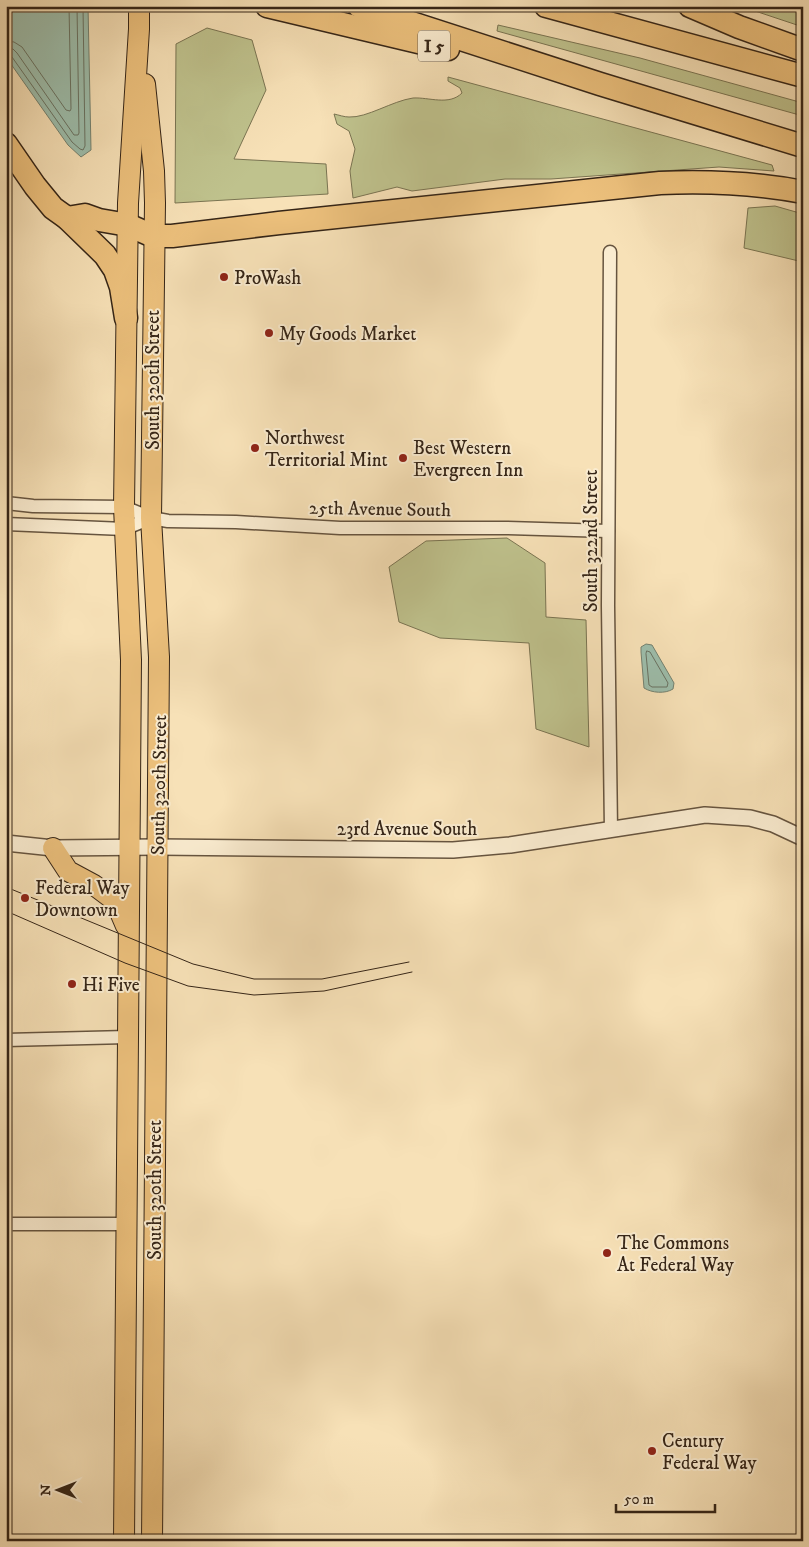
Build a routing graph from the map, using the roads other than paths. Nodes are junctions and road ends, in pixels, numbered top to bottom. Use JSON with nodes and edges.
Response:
{"nodes":[{"id":1,"x":139,"y":6,"type":"edge"},
{"id":2,"x":268,"y":6,"type":"edge"},
{"id":3,"x":359,"y":6,"type":"edge"},
{"id":4,"x":537,"y":6,"type":"edge"},
{"id":5,"x":546,"y":6,"type":"edge"},
{"id":6,"x":690,"y":6,"type":"edge"},
{"id":7,"x":580,"y":16,"type":"junction"},
{"id":8,"x":139,"y":30,"type":"junction"},
{"id":9,"x":803,"y":50,"type":"edge"},
{"id":10,"x":803,"y":76,"type":"edge"},
{"id":11,"x":600,"y":84,"type":"junction"},
{"id":12,"x":6,"y":144,"type":"edge"},
{"id":13,"x":803,"y":146,"type":"edge"},
{"id":14,"x":803,"y":192,"type":"edge"},
{"id":15,"x":67,"y":218,"type":"junction"},
{"id":16,"x":128,"y":225,"type":"junction"},
{"id":17,"x":153,"y":236,"type":"junction"},
{"id":18,"x":610,"y":252,"type":"dead end"},
{"id":19,"x":126,"y":318,"type":"junction"},
{"id":20,"x":6,"y":503,"type":"edge"},
{"id":21,"x":124,"y":507,"type":"junction"},
{"id":22,"x":151,"y":518,"type":"junction"},
{"id":23,"x":6,"y":524,"type":"edge"},
{"id":24,"x":124,"y":529,"type":"junction"},
{"id":25,"x":608,"y":531,"type":"junction"},
{"id":26,"x":611,"y":830,"type":"junction"},
{"id":27,"x":802,"y":838,"type":"edge"},
{"id":28,"x":6,"y":842,"type":"edge"},
{"id":29,"x":158,"y":847,"type":"junction"},
{"id":30,"x":53,"y":848,"type":"junction"},
{"id":31,"x":129,"y":848,"type":"junction"},
{"id":32,"x":128,"y":930,"type":"junction"},
{"id":33,"x":127,"y":1037,"type":"junction"},
{"id":34,"x":6,"y":1040,"type":"edge"},
{"id":35,"x":127,"y":1070,"type":"junction"},
{"id":36,"x":154,"y":1206,"type":"junction"},
{"id":37,"x":6,"y":1224,"type":"edge"},
{"id":38,"x":126,"y":1224,"type":"junction"},
{"id":39,"x":153,"y":1350,"type":"junction"},
{"id":40,"x":124,"y":1541,"type":"edge"},
{"id":41,"x":152,"y":1541,"type":"edge"}],
"edges":[{"from":1,"to":8,"type":"main road","name":"South 320th Street"},
{"from":2,"to":11,"type":"highway","number":"I 5"},
{"from":3,"to":11,"type":"highway"},
{"from":4,"to":7,"type":"highway"},
{"from":5,"to":7,"type":"highway"},
{"from":6,"to":9,"type":"highway"},
{"from":7,"to":10,"type":"highway"},
{"from":8,"to":16,"type":"main road","name":"South 320th Street"},
{"from":8,"to":17,"type":"main road","name":"South 320th Street"},
{"from":11,"to":13,"type":"highway","number":"I 5"},
{"from":12,"to":15,"type":"highway"},
{"from":14,"to":17,"type":"highway"},
{"from":15,"to":16,"type":"highway"},
{"from":15,"to":19,"type":"highway"},
{"from":16,"to":17,"type":"highway"},
{"from":16,"to":19,"type":"main road","name":"South 320th Street"},
{"from":17,"to":22,"type":"main road","name":"South 320th Street"},
{"from":18,"to":25,"type":"street","name":"South 322nd Street"},
{"from":19,"to":21,"type":"main road","name":"South 320th Street"},
{"from":20,"to":21,"type":"street"},
{"from":21,"to":22,"type":"street"},
{"from":21,"to":24,"type":"main road","name":"South 320th Street"},
{"from":22,"to":24,"type":"street"},
{"from":22,"to":25,"type":"street","name":"25th Avenue South"},
{"from":22,"to":29,"type":"main road","name":"South 320th Street"},
{"from":23,"to":24,"type":"street"},
{"from":24,"to":31,"type":"main road","name":"South 320th Street"},
{"from":25,"to":26,"type":"street","name":"South 322nd Street"},
{"from":26,"to":27,"type":"street","name":"23rd Avenue South"},
{"from":26,"to":29,"type":"street","name":"23rd Avenue South"},
{"from":28,"to":30,"type":"street","name":"23rd Avenue South"},
{"from":29,"to":31,"type":"street","name":"23rd Avenue South"},
{"from":29,"to":36,"type":"main road","name":"South 320th Street"},
{"from":30,"to":31,"type":"street","name":"23rd Avenue South"},
{"from":30,"to":32,"type":"main road"},
{"from":31,"to":32,"type":"main road","name":"South 320th Street"},
{"from":32,"to":33,"type":"main road","name":"South 320th Street"},
{"from":33,"to":34,"type":"street"},
{"from":33,"to":35,"type":"main road","name":"South 320th Street"},
{"from":35,"to":36,"type":"main road"},
{"from":35,"to":38,"type":"main road","name":"South 320th Street"},
{"from":36,"to":39,"type":"main road","name":"South 320th Street"},
{"from":37,"to":38,"type":"street"},
{"from":38,"to":39,"type":"main road"},
{"from":38,"to":40,"type":"main road","name":"South 320th Street"},
{"from":39,"to":41,"type":"main road","name":"South 320th Street"}]}
